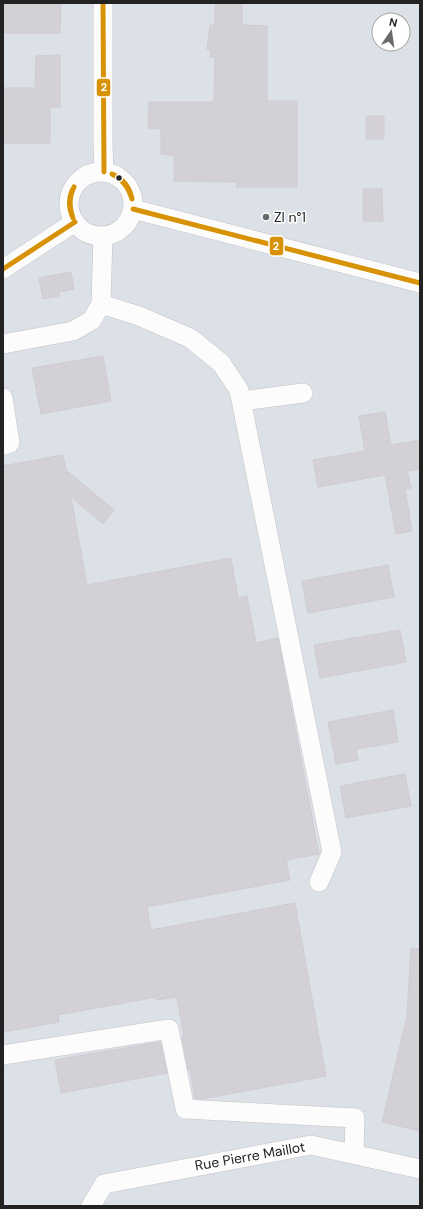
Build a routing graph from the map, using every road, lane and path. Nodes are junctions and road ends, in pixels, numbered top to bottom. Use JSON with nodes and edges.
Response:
{"nodes":[{"id":1,"x":103,"y":3,"type":"edge"},
{"id":2,"x":104,"y":172,"type":"junction"},
{"id":3,"x":133,"y":209,"type":"junction"},
{"id":4,"x":75,"y":222,"type":"junction"},
{"id":5,"x":103,"y":236,"type":"junction"},
{"id":6,"x":3,"y":269,"type":"edge"},
{"id":7,"x":420,"y":282,"type":"edge"},
{"id":8,"x":101,"y":304,"type":"junction"},
{"id":9,"x":3,"y":344,"type":"edge"},
{"id":10,"x":303,"y":393,"type":"dead end"},
{"id":11,"x":3,"y":398,"type":"edge"},
{"id":12,"x":242,"y":401,"type":"junction"},
{"id":13,"x":3,"y":444,"type":"edge"},
{"id":14,"x":319,"y":882,"type":"dead end"},
{"id":15,"x":3,"y":1055,"type":"edge"},
{"id":16,"x":354,"y":1154,"type":"junction"},
{"id":17,"x":420,"y":1169,"type":"edge"},
{"id":18,"x":91,"y":1206,"type":"edge"}],
"edges":[{"from":1,"to":2,"type":"street"},
{"from":2,"to":3,"type":"street"},
{"from":2,"to":4,"type":"street"},
{"from":3,"to":5,"type":"street"},
{"from":3,"to":7,"type":"street"},
{"from":4,"to":5,"type":"street"},
{"from":4,"to":6,"type":"street"},
{"from":5,"to":8,"type":"street"},
{"from":8,"to":9,"type":"street"},
{"from":8,"to":12,"type":"street"},
{"from":10,"to":12,"type":"street"},
{"from":11,"to":13,"type":"street"},
{"from":12,"to":14,"type":"street"},
{"from":15,"to":16,"type":"street"},
{"from":16,"to":17,"type":"street","name":"Rue Pierre Maillot"},
{"from":16,"to":18,"type":"street","name":"Rue Pierre Maillot"}]}
